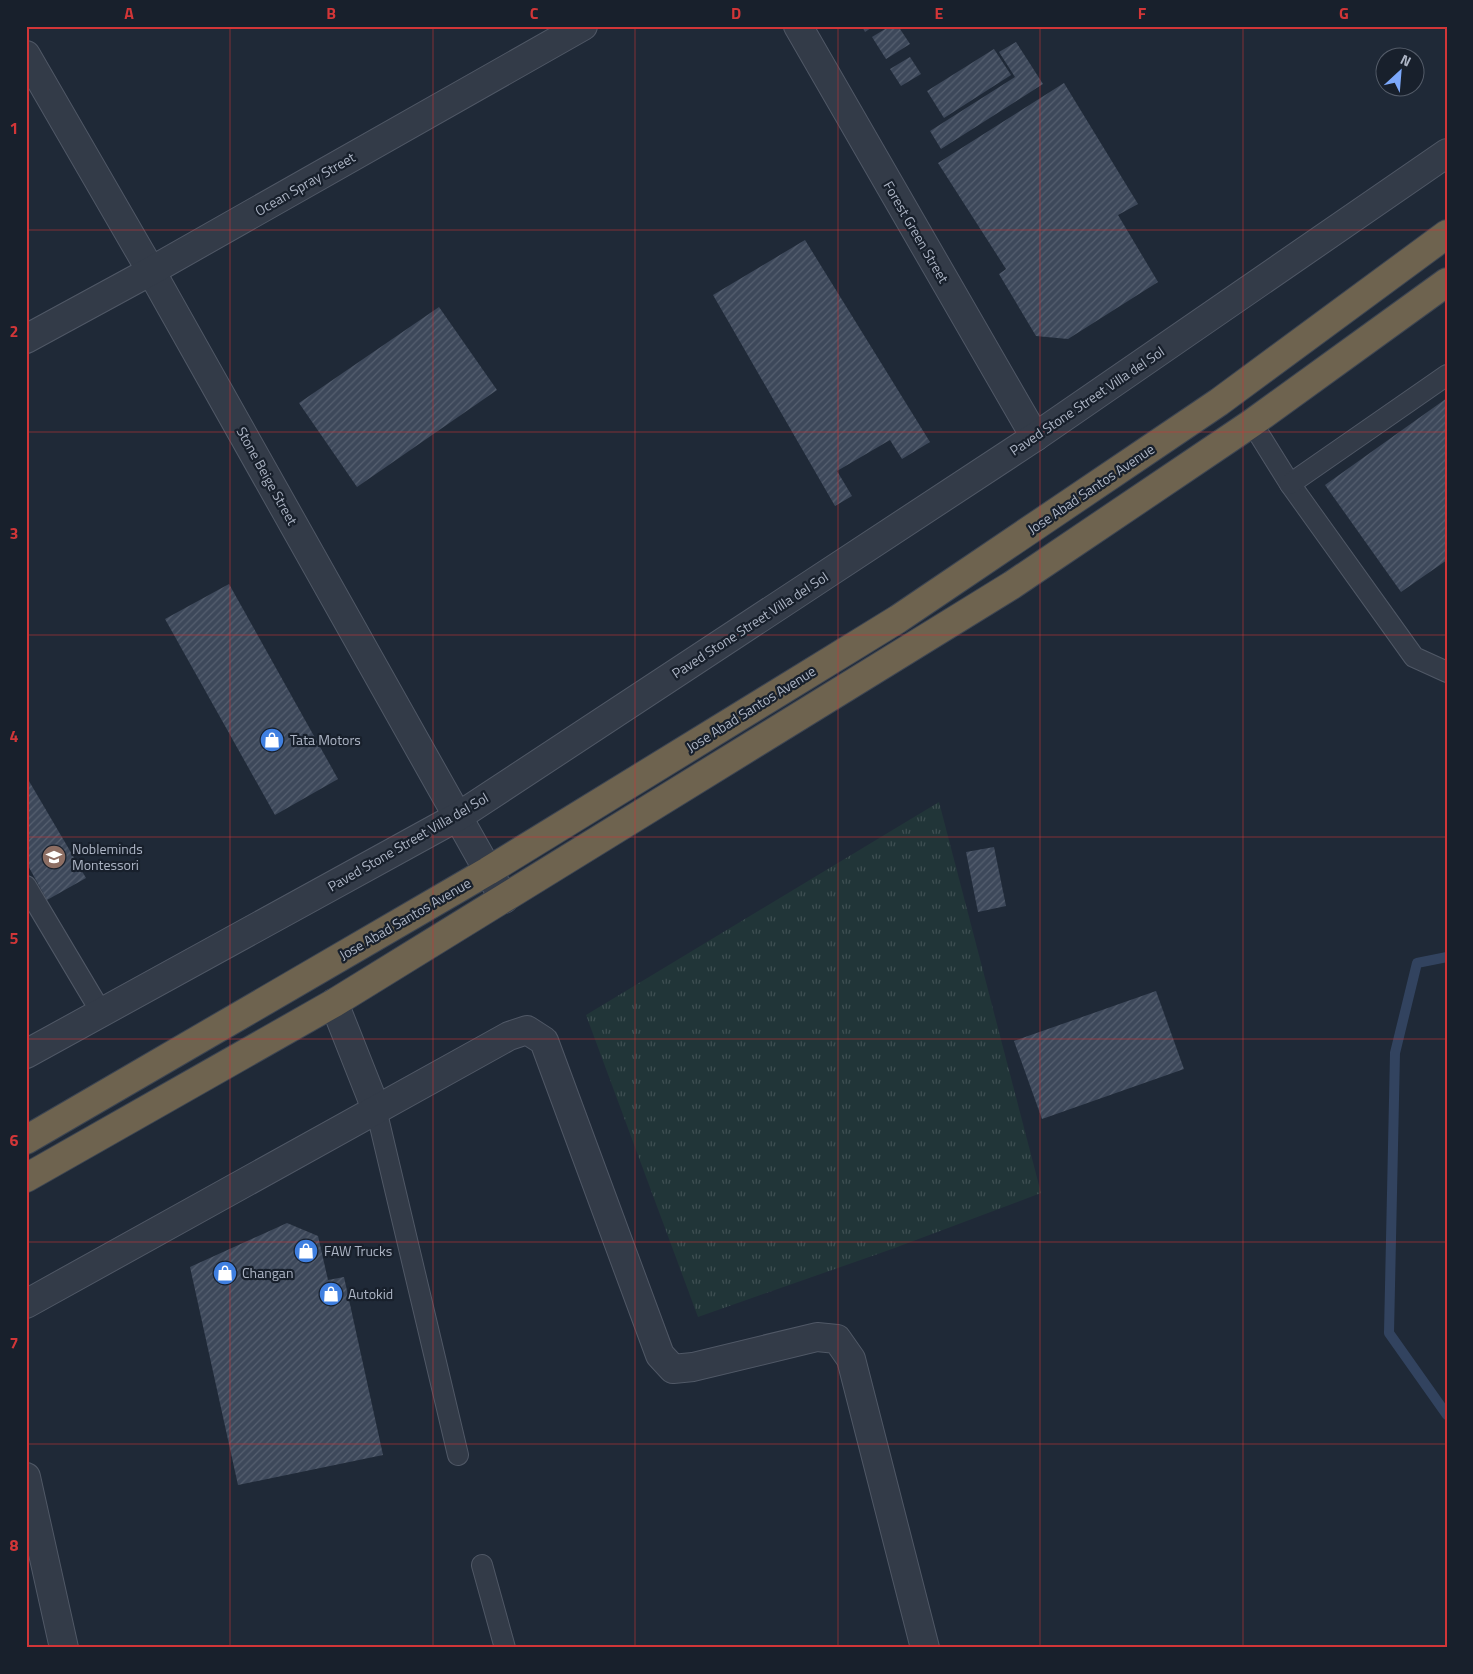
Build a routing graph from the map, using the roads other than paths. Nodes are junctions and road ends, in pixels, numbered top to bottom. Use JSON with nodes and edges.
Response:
{"nodes":[{"id":1,"x":584,"y":26,"type":"edge"},
{"id":2,"x":798,"y":26,"type":"edge"},
{"id":3,"x":26,"y":55,"type":"edge"},
{"id":4,"x":1447,"y":153,"type":"edge"},
{"id":5,"x":1447,"y":234,"type":"edge"},
{"id":6,"x":151,"y":271,"type":"junction"},
{"id":7,"x":1447,"y":282,"type":"edge"},
{"id":8,"x":26,"y":339,"type":"edge"},
{"id":9,"x":1447,"y":375,"type":"edge"},
{"id":10,"x":1252,"y":423,"type":"junction"},
{"id":11,"x":1035,"y":437,"type":"junction"},
{"id":12,"x":1290,"y":484,"type":"junction"},
{"id":13,"x":1447,"y":672,"type":"edge"},
{"id":14,"x":459,"y":816,"type":"junction"},
{"id":15,"x":488,"y":871,"type":"junction"},
{"id":16,"x":26,"y":886,"type":"edge"},
{"id":17,"x":504,"y":899,"type":"junction"},
{"id":18,"x":334,"y":1003,"type":"junction"},
{"id":19,"x":101,"y":1012,"type":"junction"},
{"id":20,"x":26,"y":1054,"type":"edge"},
{"id":21,"x":376,"y":1109,"type":"junction"},
{"id":22,"x":26,"y":1140,"type":"edge"},
{"id":23,"x":26,"y":1178,"type":"edge"},
{"id":24,"x":26,"y":1304,"type":"edge"},
{"id":25,"x":458,"y":1455,"type":"dead end"},
{"id":26,"x":26,"y":1477,"type":"edge"},
{"id":27,"x":482,"y":1565,"type":"dead end"},
{"id":28,"x":64,"y":1648,"type":"edge"},
{"id":29,"x":505,"y":1648,"type":"edge"},
{"id":30,"x":925,"y":1648,"type":"edge"}],
"edges":[{"from":1,"to":6,"type":"street","name":"Ocean Spray Street"},
{"from":2,"to":11,"type":"street","name":"Forest Green Street"},
{"from":3,"to":6,"type":"street","name":"Stone Beige Street"},
{"from":4,"to":11,"type":"street","name":"Paved Stone Street Villa del Sol"},
{"from":5,"to":15,"type":"highway","name":"Jose Abad Santos Avenue"},
{"from":6,"to":8,"type":"street","name":"Ocean Spray Street"},
{"from":6,"to":14,"type":"street","name":"Stone Beige Street"},
{"from":7,"to":10,"type":"highway"},
{"from":9,"to":12,"type":"lane"},
{"from":10,"to":12,"type":"lane"},
{"from":10,"to":17,"type":"highway"},
{"from":11,"to":14,"type":"street","name":"Paved Stone Street Villa del Sol"},
{"from":12,"to":13,"type":"lane"},
{"from":14,"to":15,"type":"street","name":"Stone Beige Street"},
{"from":14,"to":19,"type":"street","name":"Paved Stone Street Villa del Sol"},
{"from":15,"to":17,"type":"street","name":"Stone Beige Street"},
{"from":15,"to":22,"type":"highway","name":"Jose Abad Santos Avenue"},
{"from":16,"to":19,"type":"lane"},
{"from":17,"to":18,"type":"highway"},
{"from":18,"to":21,"type":"street"},
{"from":18,"to":23,"type":"highway"},
{"from":19,"to":20,"type":"street","name":"Paved Stone Street Villa del Sol"},
{"from":21,"to":24,"type":"street"},
{"from":21,"to":25,"type":"lane"},
{"from":21,"to":30,"type":"street"},
{"from":26,"to":28,"type":"street"},
{"from":27,"to":29,"type":"lane"}]}
